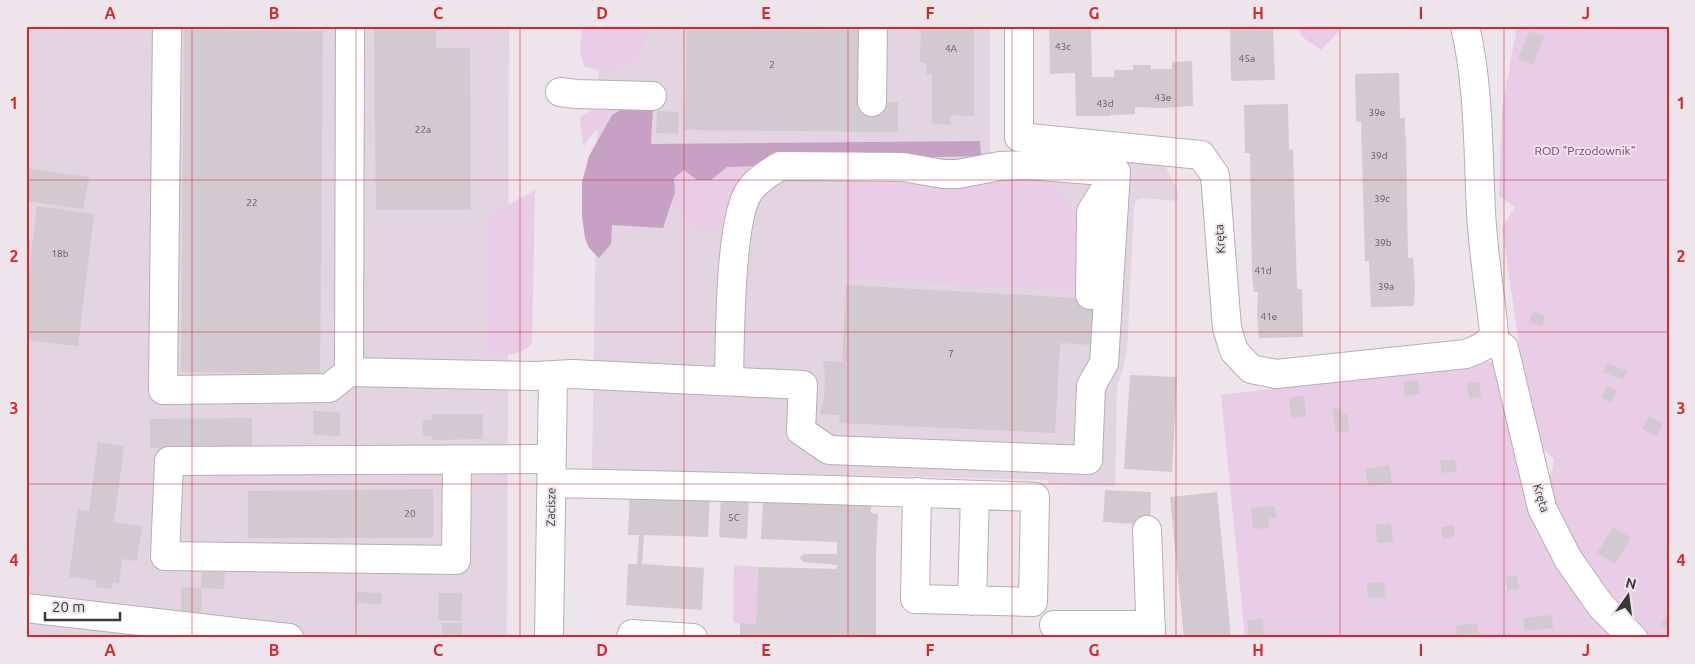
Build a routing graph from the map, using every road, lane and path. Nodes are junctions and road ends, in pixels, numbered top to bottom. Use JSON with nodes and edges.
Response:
{"nodes":[{"id":1,"x":167,"y":26,"type":"edge"},
{"id":2,"x":350,"y":26,"type":"edge"},
{"id":3,"x":873,"y":26,"type":"edge"},
{"id":4,"x":1018,"y":26,"type":"edge"},
{"id":5,"x":1465,"y":26,"type":"edge"},
{"id":6,"x":560,"y":92,"type":"dead end"},
{"id":7,"x":652,"y":96,"type":"dead end"},
{"id":8,"x":872,"y":102,"type":"dead end"},
{"id":9,"x":1116,"y":172,"type":"junction"},
{"id":10,"x":1090,"y":295,"type":"dead end"},
{"id":11,"x":1491,"y":340,"type":"junction"},
{"id":12,"x":349,"y":372,"type":"junction"},
{"id":13,"x":553,"y":376,"type":"junction"},
{"id":14,"x":729,"y":381,"type":"junction"},
{"id":15,"x":457,"y":460,"type":"junction"},
{"id":16,"x":552,"y":471,"type":"junction"},
{"id":17,"x":917,"y":492,"type":"junction"},
{"id":18,"x":975,"y":495,"type":"junction"},
{"id":19,"x":1147,"y":530,"type":"dead end"},
{"id":20,"x":972,"y":601,"type":"junction"},
{"id":21,"x":26,"y":608,"type":"edge"},
{"id":22,"x":1054,"y":626,"type":"dead end"},
{"id":23,"x":1151,"y":631,"type":"edge"},
{"id":24,"x":289,"y":638,"type":"edge"},
{"id":25,"x":550,"y":638,"type":"edge"},
{"id":26,"x":631,"y":638,"type":"edge"},
{"id":27,"x":693,"y":638,"type":"edge"},
{"id":28,"x":1634,"y":638,"type":"edge"}],
"edges":[{"from":1,"to":12,"type":"street"},
{"from":2,"to":12,"type":"street"},
{"from":3,"to":8,"type":"street"},
{"from":4,"to":11,"type":"street","name":"Kręta"},
{"from":5,"to":11,"type":"street"},
{"from":6,"to":7,"type":"street"},
{"from":9,"to":10,"type":"street"},
{"from":9,"to":14,"type":"street"},
{"from":9,"to":14,"type":"street"},
{"from":11,"to":28,"type":"street","name":"Kręta"},
{"from":12,"to":13,"type":"street"},
{"from":13,"to":14,"type":"street"},
{"from":13,"to":16,"type":"street","name":"Zacisze"},
{"from":15,"to":15,"type":"street"},
{"from":15,"to":16,"type":"street"},
{"from":16,"to":17,"type":"street"},
{"from":16,"to":25,"type":"street","name":"Zacisze"},
{"from":17,"to":18,"type":"street"},
{"from":17,"to":20,"type":"street"},
{"from":18,"to":20,"type":"street"},
{"from":18,"to":20,"type":"street"},
{"from":19,"to":23,"type":"street"},
{"from":21,"to":24,"type":"street"},
{"from":22,"to":23,"type":"street"},
{"from":26,"to":27,"type":"street"}]}
